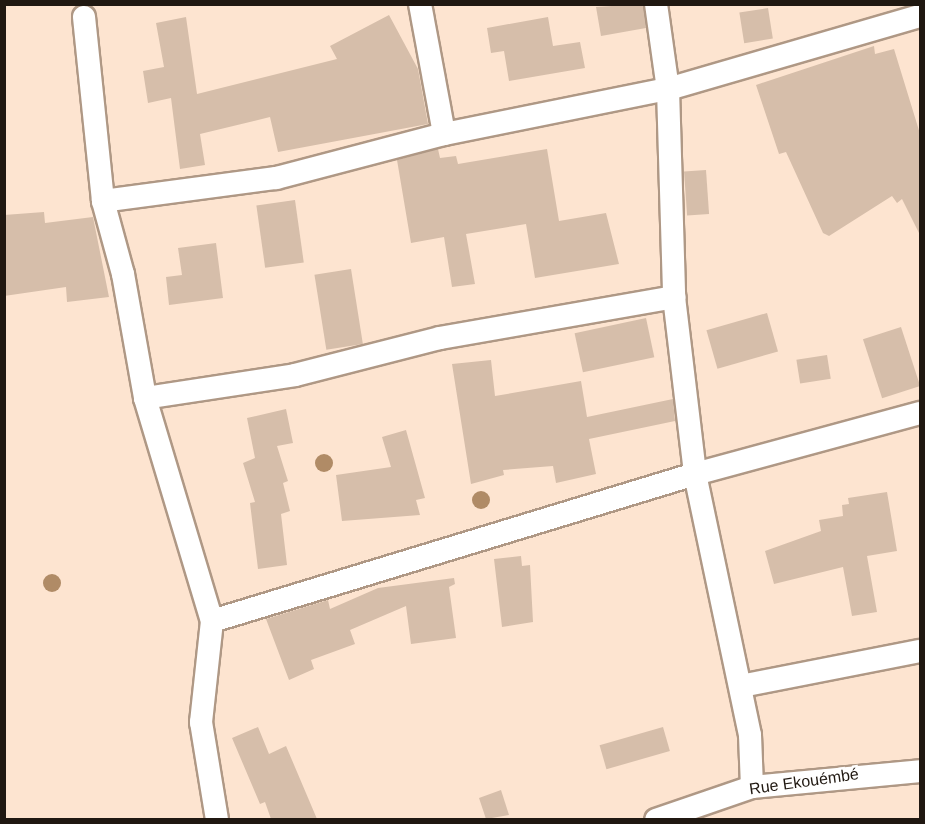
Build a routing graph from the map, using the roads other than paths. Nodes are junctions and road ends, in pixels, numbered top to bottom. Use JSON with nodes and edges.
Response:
{"nodes":[{"id":1,"x":420,"y":4,"type":"edge"},
{"id":2,"x":656,"y":4,"type":"edge"},
{"id":3,"x":921,"y":16,"type":"edge"},
{"id":4,"x":84,"y":17,"type":"dead end"},
{"id":5,"x":668,"y":90,"type":"junction"},
{"id":6,"x":444,"y":134,"type":"junction"},
{"id":7,"x":103,"y":201,"type":"junction"},
{"id":8,"x":674,"y":297,"type":"junction"},
{"id":9,"x":145,"y":398,"type":"junction"},
{"id":10,"x":921,"y":413,"type":"edge"},
{"id":11,"x":695,"y":474,"type":"junction"},
{"id":12,"x":212,"y":621,"type":"junction"},
{"id":13,"x":921,"y":651,"type":"edge"},
{"id":14,"x":741,"y":686,"type":"junction"},
{"id":15,"x":921,"y":771,"type":"edge"},
{"id":16,"x":752,"y":787,"type":"junction"},
{"id":17,"x":217,"y":819,"type":"edge"},
{"id":18,"x":656,"y":819,"type":"edge"}],
"edges":[{"from":1,"to":6,"type":"street"},
{"from":2,"to":5,"type":"street"},
{"from":3,"to":5,"type":"street"},
{"from":4,"to":7,"type":"street"},
{"from":5,"to":6,"type":"street"},
{"from":5,"to":8,"type":"street"},
{"from":6,"to":7,"type":"street"},
{"from":7,"to":9,"type":"street"},
{"from":8,"to":9,"type":"street"},
{"from":8,"to":11,"type":"street"},
{"from":9,"to":12,"type":"street"},
{"from":10,"to":11,"type":"street"},
{"from":11,"to":12,"type":"street"},
{"from":11,"to":14,"type":"street"},
{"from":12,"to":17,"type":"street"},
{"from":13,"to":14,"type":"street"},
{"from":14,"to":16,"type":"street"},
{"from":15,"to":16,"type":"street","name":"Rue Ekouémbé"},
{"from":16,"to":18,"type":"street","name":"Rue Ekouémbé"}]}
